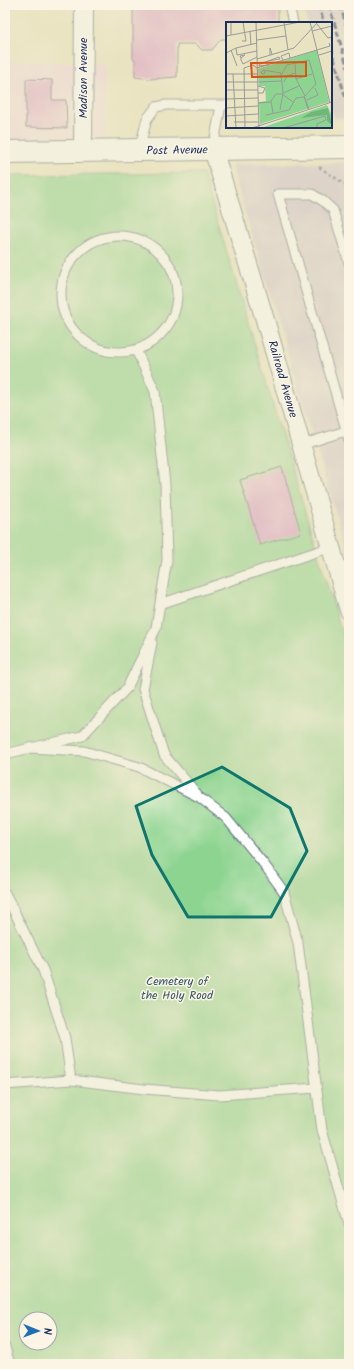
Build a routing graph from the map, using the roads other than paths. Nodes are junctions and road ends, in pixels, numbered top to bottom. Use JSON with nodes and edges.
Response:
{"nodes":[{"id":1,"x":84,"y":5,"type":"edge"},
{"id":2,"x":289,"y":5,"type":"edge"},
{"id":3,"x":293,"y":22,"type":"edge"},
{"id":4,"x":224,"y":105,"type":"edge"},
{"id":5,"x":349,"y":147,"type":"edge"},
{"id":6,"x":213,"y":149,"type":"junction"},
{"id":7,"x":139,"y":150,"type":"junction"},
{"id":8,"x":5,"y":152,"type":"edge"},
{"id":9,"x":83,"y":152,"type":"junction"},
{"id":10,"x":349,"y":263,"type":"edge"},
{"id":11,"x":136,"y":350,"type":"junction"},
{"id":12,"x":348,"y":434,"type":"edge"},
{"id":13,"x":301,"y":444,"type":"junction"},
{"id":14,"x":331,"y":548,"type":"junction"},
{"id":15,"x":160,"y":604,"type":"junction"},
{"id":16,"x":349,"y":610,"type":"edge"},
{"id":17,"x":156,"y":628,"type":"junction"},
{"id":18,"x":29,"y":748,"type":"junction"},
{"id":19,"x":5,"y":754,"type":"edge"},
{"id":20,"x":199,"y":797,"type":"junction"},
{"id":21,"x":5,"y":893,"type":"edge"},
{"id":22,"x":71,"y":1080,"type":"junction"},
{"id":23,"x":5,"y":1085,"type":"edge"},
{"id":24,"x":316,"y":1088,"type":"junction"},
{"id":25,"x":349,"y":1224,"type":"edge"},
{"id":26,"x":5,"y":1347,"type":"edge"},
{"id":27,"x":10,"y":1364,"type":"edge"}],
"edges":[{"from":1,"to":9,"type":"street","name":"Madison Avenue"},
{"from":2,"to":3,"type":"lane"},
{"from":4,"to":6,"type":"lane"},
{"from":4,"to":7,"type":"lane"},
{"from":5,"to":6,"type":"main road","name":"Post Avenue"},
{"from":6,"to":7,"type":"main road","name":"Post Avenue"},
{"from":6,"to":13,"type":"street","name":"Railroad Avenue"},
{"from":7,"to":9,"type":"main road","name":"Post Avenue"},
{"from":8,"to":9,"type":"main road","name":"Post Avenue"},
{"from":10,"to":12,"type":"lane"},
{"from":11,"to":11,"type":"lane"},
{"from":11,"to":15,"type":"lane"},
{"from":12,"to":13,"type":"lane"},
{"from":13,"to":14,"type":"street","name":"Railroad Avenue"},
{"from":14,"to":15,"type":"lane"},
{"from":14,"to":16,"type":"street","name":"Railroad Avenue"},
{"from":15,"to":17,"type":"lane"},
{"from":17,"to":18,"type":"lane"},
{"from":17,"to":20,"type":"lane"},
{"from":18,"to":19,"type":"lane"},
{"from":18,"to":20,"type":"lane"},
{"from":20,"to":24,"type":"lane"},
{"from":21,"to":22,"type":"lane"},
{"from":22,"to":23,"type":"lane"},
{"from":22,"to":24,"type":"lane"},
{"from":24,"to":25,"type":"lane"},
{"from":26,"to":27,"type":"lane"}]}
